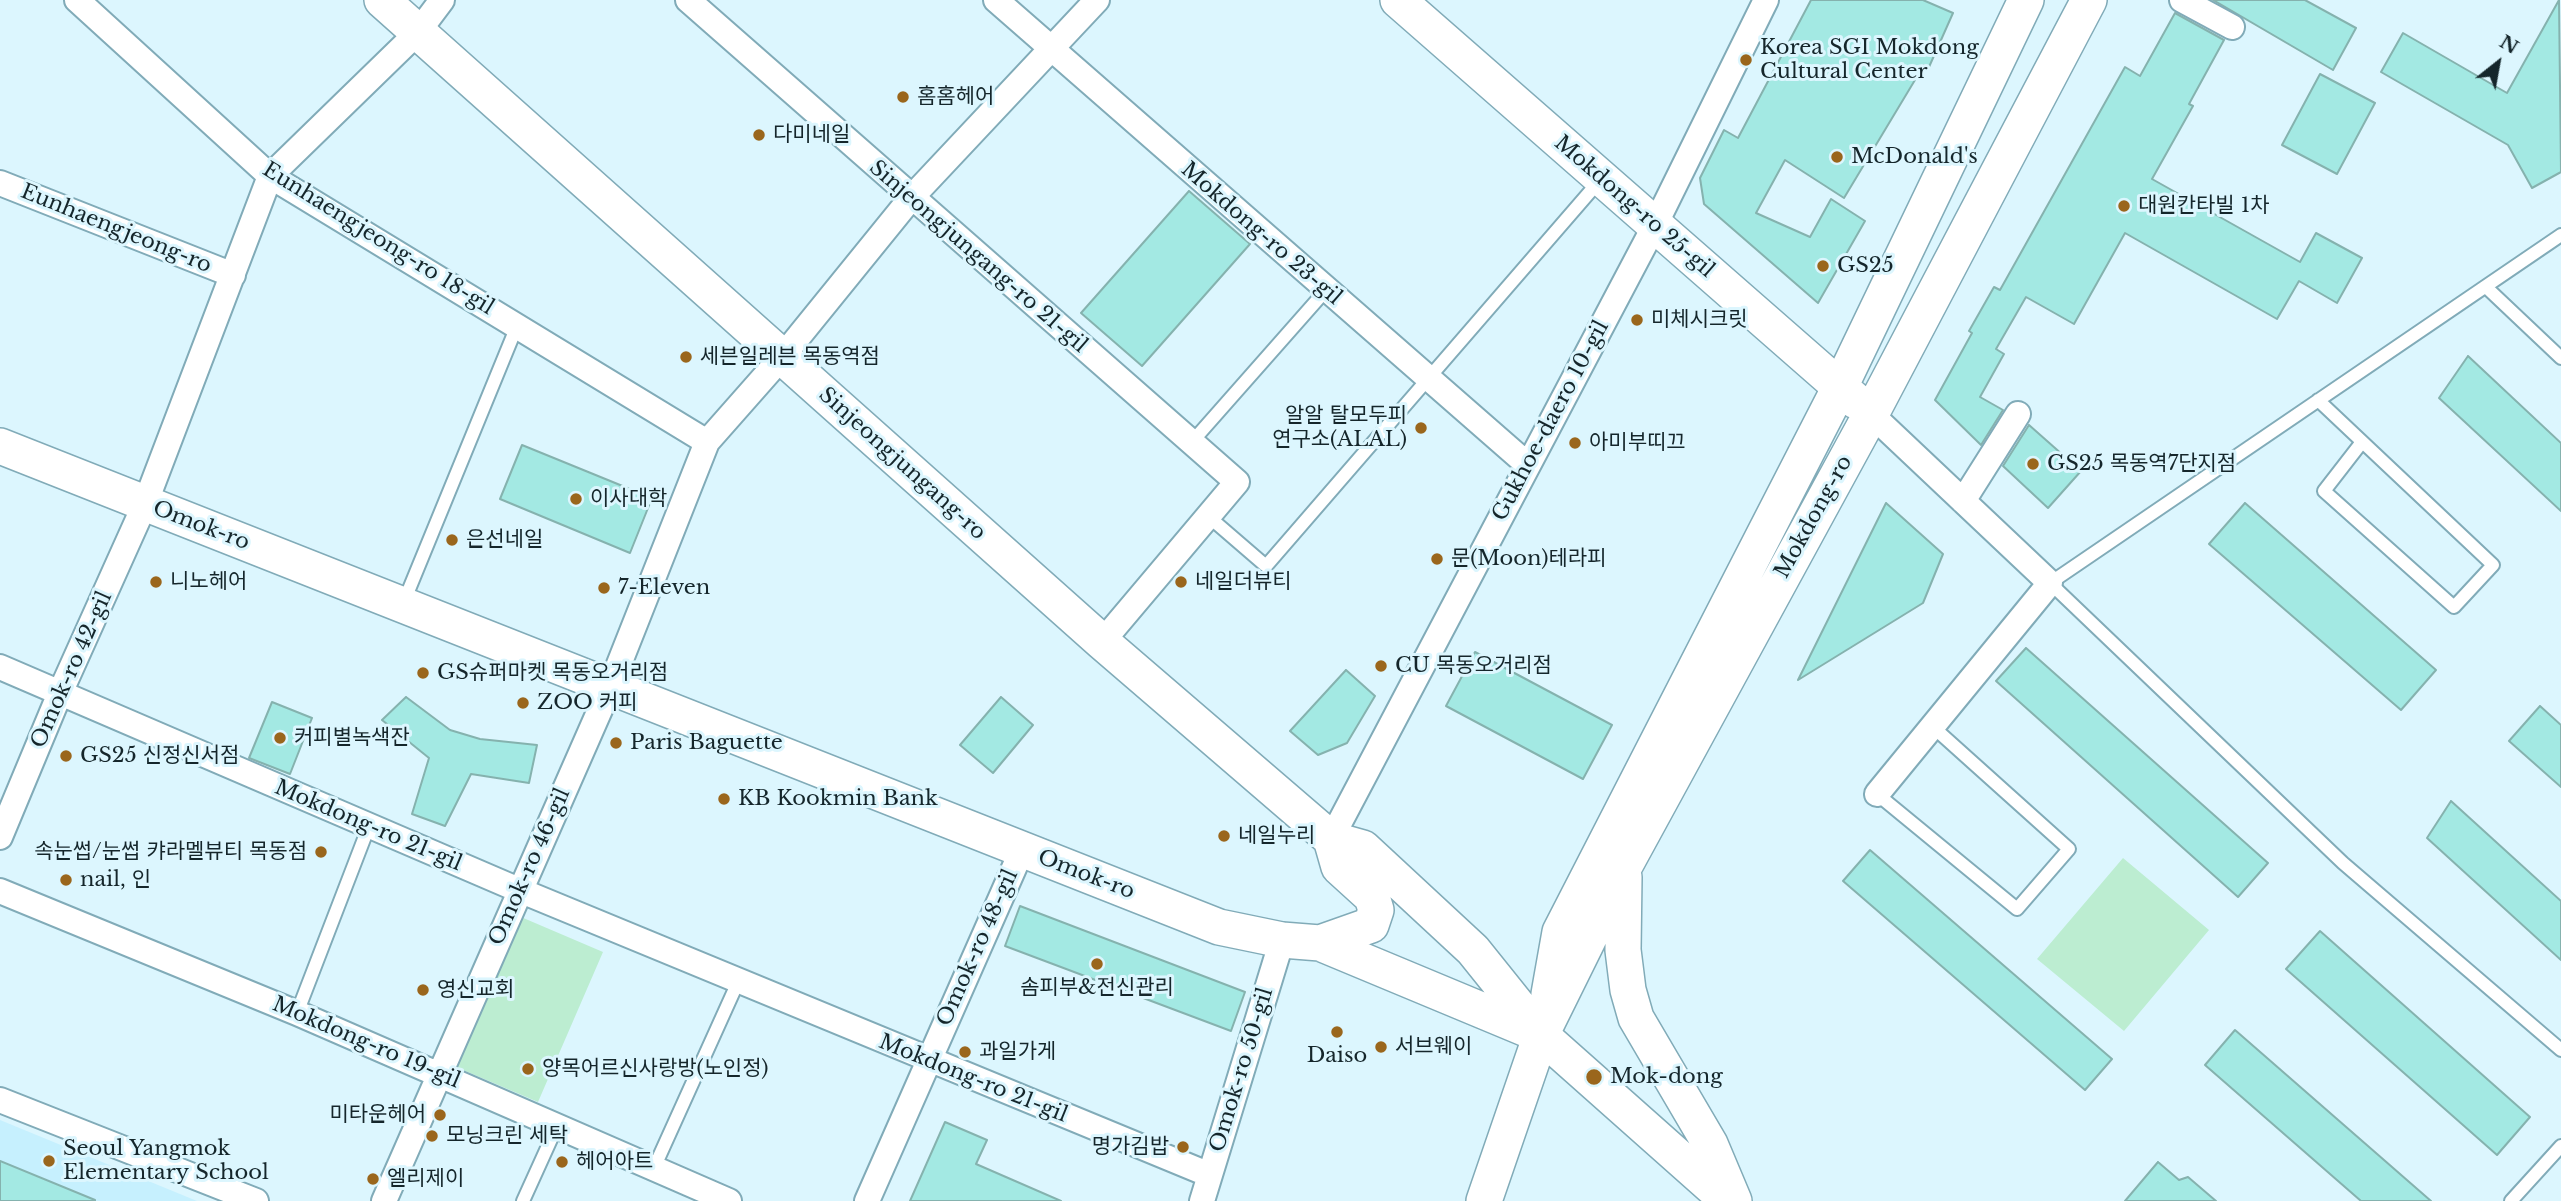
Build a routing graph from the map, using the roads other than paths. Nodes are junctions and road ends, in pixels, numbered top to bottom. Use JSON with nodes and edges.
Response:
{"nodes":[{"id":1,"x":77,"y":0,"type":"edge"},
{"id":2,"x":382,"y":0,"type":"edge"},
{"id":3,"x":442,"y":0,"type":"edge"},
{"id":4,"x":688,"y":0,"type":"edge"},
{"id":5,"x":996,"y":0,"type":"edge"},
{"id":6,"x":1097,"y":0,"type":"edge"},
{"id":7,"x":1398,"y":0,"type":"edge"},
{"id":8,"x":1766,"y":0,"type":"edge"},
{"id":9,"x":2026,"y":0,"type":"edge"},
{"id":10,"x":2089,"y":0,"type":"edge"},
{"id":11,"x":2182,"y":0,"type":"edge"},
{"id":12,"x":2231,"y":27,"type":"dead end"},
{"id":13,"x":418,"y":32,"type":"junction"},
{"id":14,"x":1052,"y":50,"type":"junction"},
{"id":15,"x":270,"y":176,"type":"junction"},
{"id":16,"x":1601,"y":178,"type":"junction"},
{"id":17,"x":0,"y":183,"type":"edge"},
{"id":18,"x":911,"y":198,"type":"junction"},
{"id":19,"x":1655,"y":225,"type":"junction"},
{"id":20,"x":2560,"y":238,"type":"edge"},
{"id":21,"x":233,"y":275,"type":"junction"},
{"id":22,"x":2486,"y":287,"type":"junction"},
{"id":23,"x":1326,"y":290,"type":"junction"},
{"id":24,"x":517,"y":326,"type":"junction"},
{"id":25,"x":782,"y":357,"type":"junction"},
{"id":26,"x":2561,"y":358,"type":"edge"},
{"id":27,"x":1428,"y":380,"type":"junction"},
{"id":28,"x":1840,"y":387,"type":"junction"},
{"id":29,"x":2318,"y":400,"type":"junction"},
{"id":30,"x":1871,"y":414,"type":"junction"},
{"id":31,"x":2018,"y":414,"type":"dead end"},
{"id":32,"x":707,"y":442,"type":"junction"},
{"id":33,"x":2362,"y":442,"type":"junction"},
{"id":34,"x":1191,"y":443,"type":"junction"},
{"id":35,"x":0,"y":446,"type":"edge"},
{"id":36,"x":1528,"y":465,"type":"junction"},
{"id":37,"x":1963,"y":502,"type":"junction"},
{"id":38,"x":145,"y":504,"type":"junction"},
{"id":39,"x":1209,"y":516,"type":"junction"},
{"id":40,"x":2050,"y":583,"type":"junction"},
{"id":41,"x":402,"y":605,"type":"junction"},
{"id":42,"x":1102,"y":642,"type":"junction"},
{"id":43,"x":0,"y":667,"type":"edge"},
{"id":44,"x":610,"y":687,"type":"junction"},
{"id":45,"x":60,"y":693,"type":"junction"},
{"id":46,"x":1932,"y":726,"type":"junction"},
{"id":47,"x":1877,"y":794,"type":"joint"},
{"id":48,"x":369,"y":826,"type":"junction"},
{"id":49,"x":0,"y":836,"type":"edge"},
{"id":50,"x":1331,"y":839,"type":"junction"},
{"id":51,"x":1022,"y":850,"type":"junction"},
{"id":52,"x":1624,"y":867,"type":"junction"},
{"id":53,"x":519,"y":890,"type":"junction"},
{"id":54,"x":0,"y":891,"type":"edge"},
{"id":55,"x":1282,"y":940,"type":"junction"},
{"id":56,"x":1320,"y":943,"type":"junction"},
{"id":57,"x":738,"y":982,"type":"junction"},
{"id":58,"x":297,"y":1013,"type":"junction"},
{"id":59,"x":1541,"y":1035,"type":"junction"},
{"id":60,"x":2561,"y":1050,"type":"edge"},
{"id":61,"x":928,"y":1062,"type":"junction"},
{"id":62,"x":438,"y":1074,"type":"junction"},
{"id":63,"x":0,"y":1100,"type":"edge"},
{"id":64,"x":557,"y":1126,"type":"junction"},
{"id":65,"x":2561,"y":1146,"type":"edge"},
{"id":66,"x":654,"y":1168,"type":"junction"},
{"id":67,"x":1210,"y":1175,"type":"junction"},
{"id":68,"x":256,"y":1201,"type":"edge"},
{"id":69,"x":384,"y":1201,"type":"edge"},
{"id":70,"x":523,"y":1201,"type":"edge"},
{"id":71,"x":729,"y":1201,"type":"edge"},
{"id":72,"x":867,"y":1201,"type":"edge"},
{"id":73,"x":1202,"y":1201,"type":"edge"},
{"id":74,"x":1484,"y":1201,"type":"edge"},
{"id":75,"x":1731,"y":1201,"type":"edge"},
{"id":76,"x":2511,"y":1201,"type":"edge"}],
"edges":[{"from":1,"to":15,"type":"street","name":"Eunhaengjeong-ro 18-gil"},
{"from":2,"to":13,"type":"main road","name":"Sinjeongjungang-ro"},
{"from":3,"to":13,"type":"street"},
{"from":4,"to":18,"type":"street","name":"Sinjeongjungang-ro 21-gil"},
{"from":5,"to":14,"type":"street","name":"Mokdong-ro 23-gil"},
{"from":6,"to":14,"type":"street","name":"Omok-ro 46-gil"},
{"from":7,"to":16,"type":"main road","name":"Mokdong-ro 25-gil"},
{"from":8,"to":19,"type":"street","name":"Gukhoe-daero 10-gil"},
{"from":9,"to":28,"type":"main road","name":"Mokdong-ro"},
{"from":10,"to":30,"type":"main road","name":"Mokdong-ro"},
{"from":11,"to":12,"type":"street"},
{"from":13,"to":15,"type":"street"},
{"from":13,"to":25,"type":"main road","name":"Sinjeongjungang-ro"},
{"from":14,"to":18,"type":"street","name":"Omok-ro 46-gil"},
{"from":14,"to":23,"type":"street","name":"Mokdong-ro 23-gil"},
{"from":15,"to":21,"type":"street","name":"Omok-ro 42-gil"},
{"from":15,"to":24,"type":"street","name":"Eunhaengjeong-ro 18-gil"},
{"from":16,"to":19,"type":"main road","name":"Mokdong-ro 25-gil"},
{"from":16,"to":27,"type":"lane"},
{"from":17,"to":21,"type":"street","name":"Eunhaengjeong-ro"},
{"from":18,"to":25,"type":"street","name":"Omok-ro 46-gil"},
{"from":18,"to":34,"type":"street","name":"Sinjeongjungang-ro 21-gil"},
{"from":19,"to":28,"type":"main road","name":"Mokdong-ro 25-gil"},
{"from":19,"to":36,"type":"street","name":"Gukhoe-daero 10-gil"},
{"from":20,"to":22,"type":"lane"},
{"from":21,"to":38,"type":"street","name":"Omok-ro 42-gil"},
{"from":22,"to":26,"type":"lane"},
{"from":22,"to":29,"type":"lane"},
{"from":23,"to":27,"type":"street","name":"Mokdong-ro 23-gil"},
{"from":23,"to":34,"type":"lane"},
{"from":24,"to":32,"type":"street","name":"Eunhaengjeong-ro 18-gil"},
{"from":24,"to":41,"type":"lane"},
{"from":25,"to":32,"type":"street","name":"Omok-ro 46-gil"},
{"from":25,"to":42,"type":"main road","name":"Sinjeongjungang-ro"},
{"from":27,"to":36,"type":"street","name":"Mokdong-ro 23-gil"},
{"from":27,"to":39,"type":"lane"},
{"from":28,"to":30,"type":"main road","name":"Mokdong-ro 25-gil"},
{"from":28,"to":59,"type":"main road","name":"Mokdong-ro"},
{"from":29,"to":33,"type":"lane"},
{"from":29,"to":40,"type":"lane"},
{"from":30,"to":37,"type":"street"},
{"from":30,"to":52,"type":"main road","name":"Mokdong-ro"},
{"from":31,"to":37,"type":"street"},
{"from":32,"to":44,"type":"street","name":"Omok-ro 46-gil"},
{"from":33,"to":33,"type":"lane"},
{"from":34,"to":39,"type":"street","name":"Sinjeongjungang-ro 21-gil"},
{"from":35,"to":38,"type":"main road","name":"Omok-ro"},
{"from":36,"to":50,"type":"street","name":"Gukhoe-daero 10-gil"},
{"from":37,"to":40,"type":"street"},
{"from":38,"to":41,"type":"main road","name":"Omok-ro"},
{"from":38,"to":45,"type":"street","name":"Omok-ro 42-gil"},
{"from":39,"to":42,"type":"street","name":"Sinjeongjungang-ro 21-gil"},
{"from":40,"to":46,"type":"street"},
{"from":40,"to":60,"type":"lane"},
{"from":41,"to":44,"type":"main road","name":"Omok-ro"},
{"from":42,"to":50,"type":"main road","name":"Sinjeongjungang-ro"},
{"from":43,"to":45,"type":"street","name":"Mokdong-ro 21-gil"},
{"from":44,"to":51,"type":"main road","name":"Omok-ro"},
{"from":44,"to":53,"type":"street","name":"Omok-ro 46-gil"},
{"from":45,"to":48,"type":"street","name":"Mokdong-ro 21-gil"},
{"from":45,"to":49,"type":"street","name":"Omok-ro 42-gil"},
{"from":46,"to":47,"type":"street"},
{"from":46,"to":47,"type":"lane"},
{"from":48,"to":53,"type":"street","name":"Mokdong-ro 21-gil"},
{"from":48,"to":58,"type":"lane"},
{"from":50,"to":56,"type":"main road","name":"Sinjeongjungang-ro"},
{"from":50,"to":59,"type":"main road","name":"Sinjeongjungang-ro"},
{"from":51,"to":55,"type":"main road","name":"Omok-ro"},
{"from":51,"to":61,"type":"street","name":"Omok-ro 48-gil"},
{"from":52,"to":59,"type":"main road","name":"Mokdong-ro"},
{"from":52,"to":75,"type":"main road"},
{"from":53,"to":57,"type":"street","name":"Mokdong-ro 21-gil"},
{"from":53,"to":62,"type":"street","name":"Omok-ro 46-gil"},
{"from":54,"to":58,"type":"street","name":"Mokdong-ro 19-gil"},
{"from":55,"to":56,"type":"main road","name":"Omok-ro"},
{"from":55,"to":67,"type":"street","name":"Omok-ro 50-gil"},
{"from":56,"to":59,"type":"main road","name":"Omok-ro"},
{"from":57,"to":61,"type":"street","name":"Mokdong-ro 21-gil"},
{"from":57,"to":66,"type":"lane"},
{"from":58,"to":62,"type":"street","name":"Mokdong-ro 19-gil"},
{"from":59,"to":74,"type":"main road","name":"Mokdong-ro"},
{"from":59,"to":75,"type":"main road","name":"Omok-ro"},
{"from":61,"to":67,"type":"street","name":"Mokdong-ro 21-gil"},
{"from":61,"to":72,"type":"street","name":"Omok-ro 48-gil"},
{"from":62,"to":64,"type":"street","name":"Mokdong-ro 19-gil"},
{"from":62,"to":69,"type":"street","name":"Omok-ro 46-gil"},
{"from":63,"to":68,"type":"street"},
{"from":64,"to":66,"type":"street","name":"Mokdong-ro 19-gil"},
{"from":64,"to":70,"type":"lane"},
{"from":65,"to":76,"type":"lane"},
{"from":66,"to":71,"type":"street","name":"Mokdong-ro 19-gil"},
{"from":67,"to":73,"type":"street","name":"Omok-ro 50-gil"}]}
